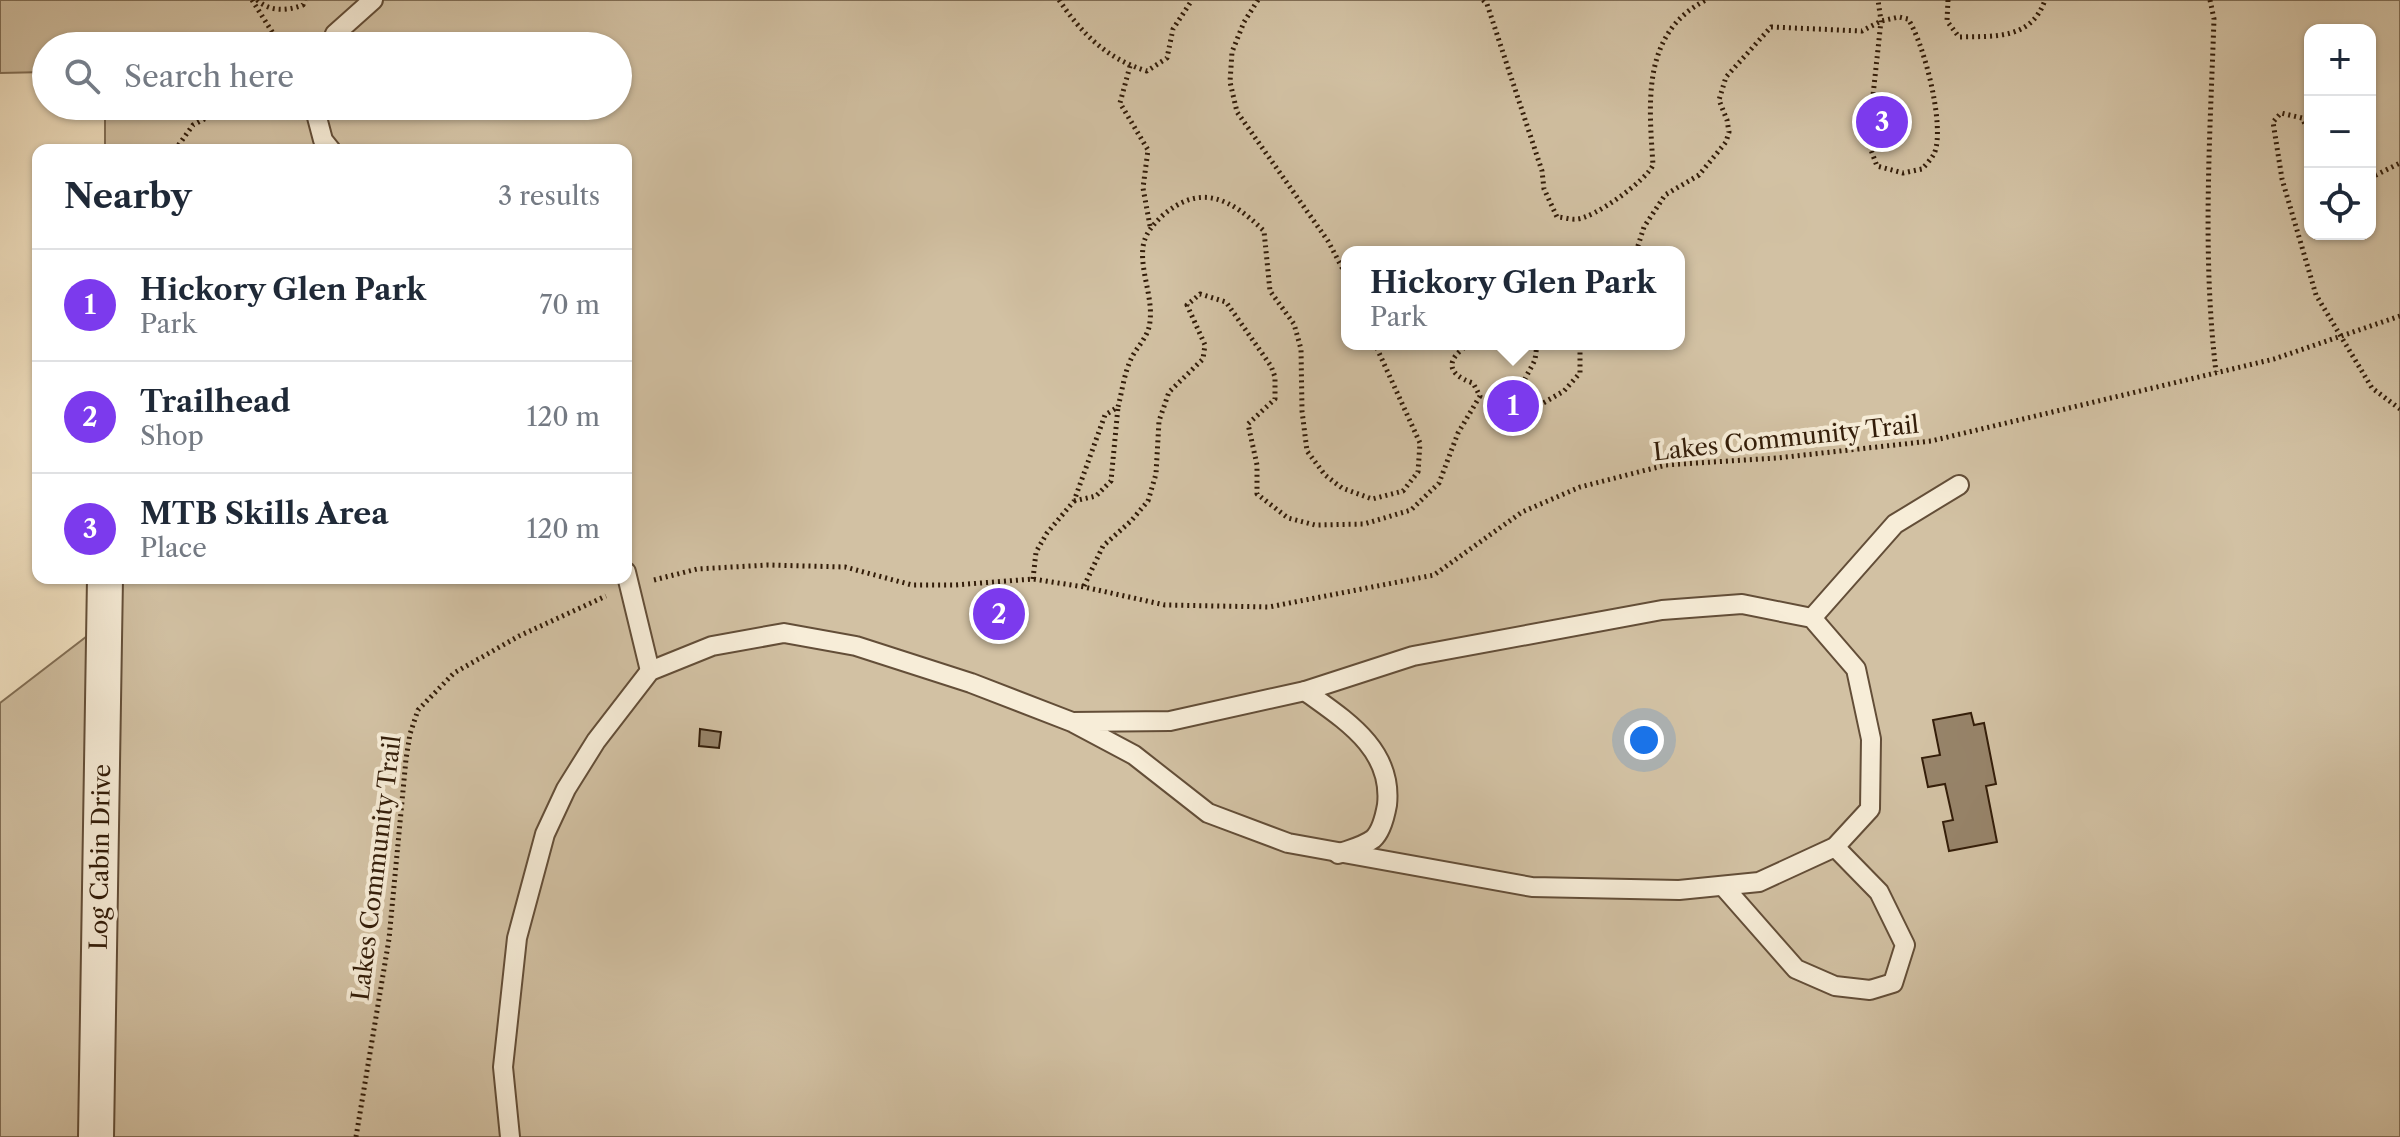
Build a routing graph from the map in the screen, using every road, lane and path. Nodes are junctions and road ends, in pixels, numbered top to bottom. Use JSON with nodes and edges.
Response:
{"nodes":[{"id":1,"x":255,"y":0,"type":"edge"},
{"id":2,"x":305,"y":0,"type":"edge"},
{"id":3,"x":373,"y":0,"type":"edge"},
{"id":4,"x":1059,"y":0,"type":"edge"},
{"id":5,"x":1192,"y":0,"type":"edge"},
{"id":6,"x":1258,"y":0,"type":"edge"},
{"id":7,"x":1483,"y":0,"type":"edge"},
{"id":8,"x":1706,"y":0,"type":"edge"},
{"id":9,"x":1878,"y":0,"type":"edge"},
{"id":10,"x":1948,"y":0,"type":"edge"},
{"id":11,"x":2210,"y":0,"type":"edge"},
{"id":12,"x":2045,"y":1,"type":"edge"},
{"id":13,"x":1881,"y":21,"type":"junction"},
{"id":14,"x":273,"y":32,"type":"edge"},
{"id":15,"x":337,"y":32,"type":"edge"},
{"id":16,"x":1130,"y":66,"type":"junction"},
{"id":17,"x":202,"y":120,"type":"edge"},
{"id":18,"x":318,"y":120,"type":"edge"},
{"id":19,"x":2304,"y":122,"type":"edge"},
{"id":20,"x":179,"y":144,"type":"edge"},
{"id":21,"x":326,"y":144,"type":"edge"},
{"id":22,"x":2400,"y":163,"type":"edge"},
{"id":23,"x":2376,"y":175,"type":"edge"},
{"id":24,"x":1150,"y":227,"type":"junction"},
{"id":25,"x":1638,"y":246,"type":"edge"},
{"id":26,"x":1341,"y":266,"type":"edge"},
{"id":27,"x":2400,"y":316,"type":"edge"},
{"id":28,"x":2340,"y":338,"type":"junction"},
{"id":29,"x":1378,"y":350,"type":"edge"},
{"id":30,"x":1459,"y":350,"type":"edge"},
{"id":31,"x":1536,"y":350,"type":"edge"},
{"id":32,"x":1580,"y":350,"type":"edge"},
{"id":33,"x":2216,"y":372,"type":"junction"},
{"id":34,"x":1118,"y":407,"type":"junction"},
{"id":35,"x":2400,"y":409,"type":"edge"},
{"id":36,"x":1959,"y":485,"type":"dead end"},
{"id":37,"x":1074,"y":501,"type":"junction"},
{"id":38,"x":632,"y":578,"type":"edge"},
{"id":39,"x":1033,"y":579,"type":"junction"},
{"id":40,"x":105,"y":584,"type":"edge"},
{"id":41,"x":619,"y":584,"type":"edge"},
{"id":42,"x":629,"y":584,"type":"edge"},
{"id":43,"x":1084,"y":587,"type":"junction"},
{"id":44,"x":1812,"y":618,"type":"junction"},
{"id":45,"x":650,"y":671,"type":"junction"},
{"id":46,"x":1305,"y":691,"type":"junction"},
{"id":47,"x":1072,"y":722,"type":"junction"},
{"id":48,"x":1835,"y":847,"type":"junction"},
{"id":49,"x":1338,"y":854,"type":"junction"},
{"id":50,"x":1723,"y":886,"type":"junction"},
{"id":51,"x":96,"y":1137,"type":"edge"},
{"id":52,"x":356,"y":1137,"type":"edge"},
{"id":53,"x":510,"y":1137,"type":"edge"}],
"edges":[{"from":1,"to":2,"type":"path"},
{"from":1,"to":14,"type":"path"},
{"from":3,"to":15,"type":"lane"},
{"from":4,"to":16,"type":"path"},
{"from":5,"to":16,"type":"path"},
{"from":6,"to":26,"type":"path"},
{"from":7,"to":8,"type":"path"},
{"from":9,"to":13,"type":"path"},
{"from":10,"to":12,"type":"path"},
{"from":11,"to":33,"type":"path"},
{"from":13,"to":13,"type":"path"},
{"from":13,"to":25,"type":"path"},
{"from":16,"to":24,"type":"path"},
{"from":17,"to":20,"type":"path"},
{"from":18,"to":21,"type":"lane"},
{"from":19,"to":28,"type":"path"},
{"from":22,"to":23,"type":"path"},
{"from":24,"to":29,"type":"path"},
{"from":24,"to":34,"type":"path"},
{"from":27,"to":28,"type":"path","name":"Lakes Community Trail"},
{"from":28,"to":33,"type":"path","name":"Lakes Community Trail"},
{"from":28,"to":35,"type":"path"},
{"from":30,"to":43,"type":"path"},
{"from":31,"to":32,"type":"path"},
{"from":33,"to":43,"type":"path","name":"Lakes Community Trail"},
{"from":34,"to":37,"type":"path"},
{"from":34,"to":37,"type":"path"},
{"from":36,"to":44,"type":"lane"},
{"from":37,"to":39,"type":"path"},
{"from":38,"to":39,"type":"path","name":"Lakes Community Trail"},
{"from":39,"to":43,"type":"path","name":"Lakes Community Trail"},
{"from":40,"to":51,"type":"street","name":"Log Cabin Drive"},
{"from":41,"to":52,"type":"path","name":"Lakes Community Trail"},
{"from":42,"to":45,"type":"lane"},
{"from":44,"to":46,"type":"lane"},
{"from":44,"to":48,"type":"lane"},
{"from":45,"to":47,"type":"lane"},
{"from":45,"to":53,"type":"lane"},
{"from":46,"to":47,"type":"lane"},
{"from":46,"to":49,"type":"lane"},
{"from":47,"to":49,"type":"lane"},
{"from":48,"to":50,"type":"lane"},
{"from":48,"to":50,"type":"lane"},
{"from":49,"to":50,"type":"lane"}]}
